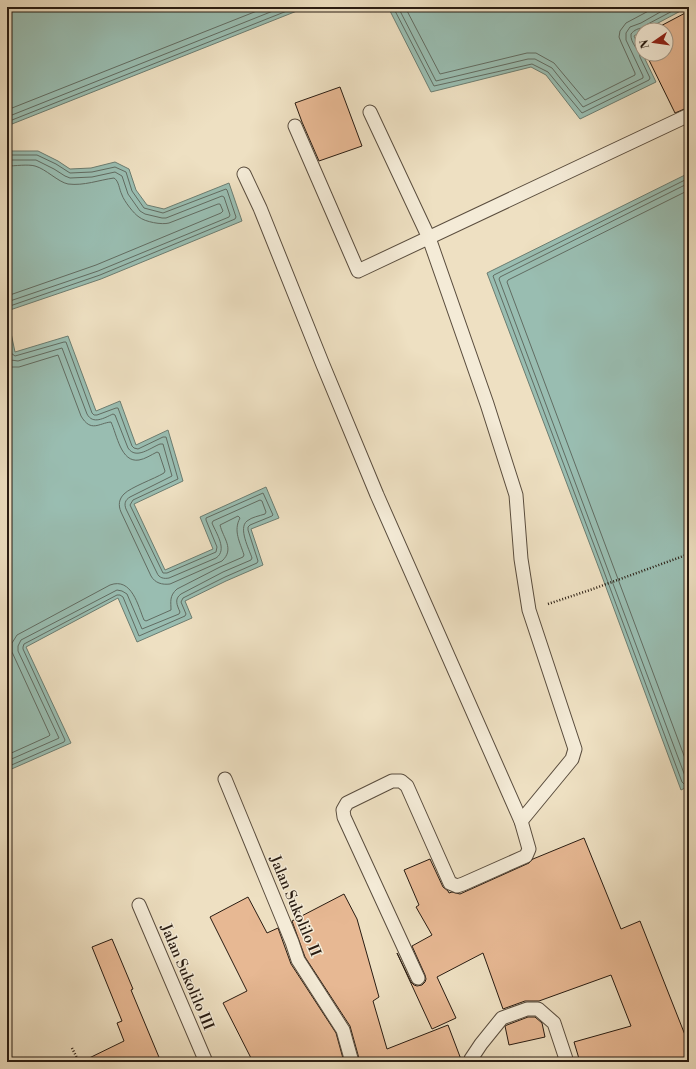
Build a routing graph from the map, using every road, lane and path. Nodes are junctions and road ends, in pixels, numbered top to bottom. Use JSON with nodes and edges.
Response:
{"nodes":[{"id":1,"x":370,"y":112,"type":"dead end"},
{"id":2,"x":689,"y":114,"type":"edge"},
{"id":3,"x":295,"y":126,"type":"dead end"},
{"id":4,"x":244,"y":174,"type":"dead end"},
{"id":5,"x":429,"y":238,"type":"junction"},
{"id":6,"x":689,"y":554,"type":"edge"},
{"id":7,"x":529,"y":610,"type":"junction"},
{"id":8,"x":225,"y":779,"type":"dead end"},
{"id":9,"x":521,"y":821,"type":"junction"},
{"id":10,"x":139,"y":905,"type":"dead end"},
{"id":11,"x":418,"y":978,"type":"dead end"},
{"id":12,"x":72,"y":1048,"type":"dead end"},
{"id":13,"x":473,"y":1058,"type":"edge"},
{"id":14,"x":79,"y":1062,"type":"edge"},
{"id":15,"x":206,"y":1062,"type":"edge"},
{"id":16,"x":352,"y":1062,"type":"edge"},
{"id":17,"x":567,"y":1062,"type":"edge"}],
"edges":[{"from":1,"to":5,"type":"lane"},
{"from":2,"to":5,"type":"lane"},
{"from":3,"to":5,"type":"lane"},
{"from":4,"to":9,"type":"lane"},
{"from":5,"to":7,"type":"lane"},
{"from":6,"to":7,"type":"path"},
{"from":7,"to":9,"type":"lane"},
{"from":8,"to":16,"type":"lane","name":"Jalan Sukolilo II"},
{"from":9,"to":11,"type":"lane"},
{"from":10,"to":15,"type":"lane","name":"Jalan Sukolilo III"},
{"from":12,"to":14,"type":"path"},
{"from":13,"to":17,"type":"lane"}]}
